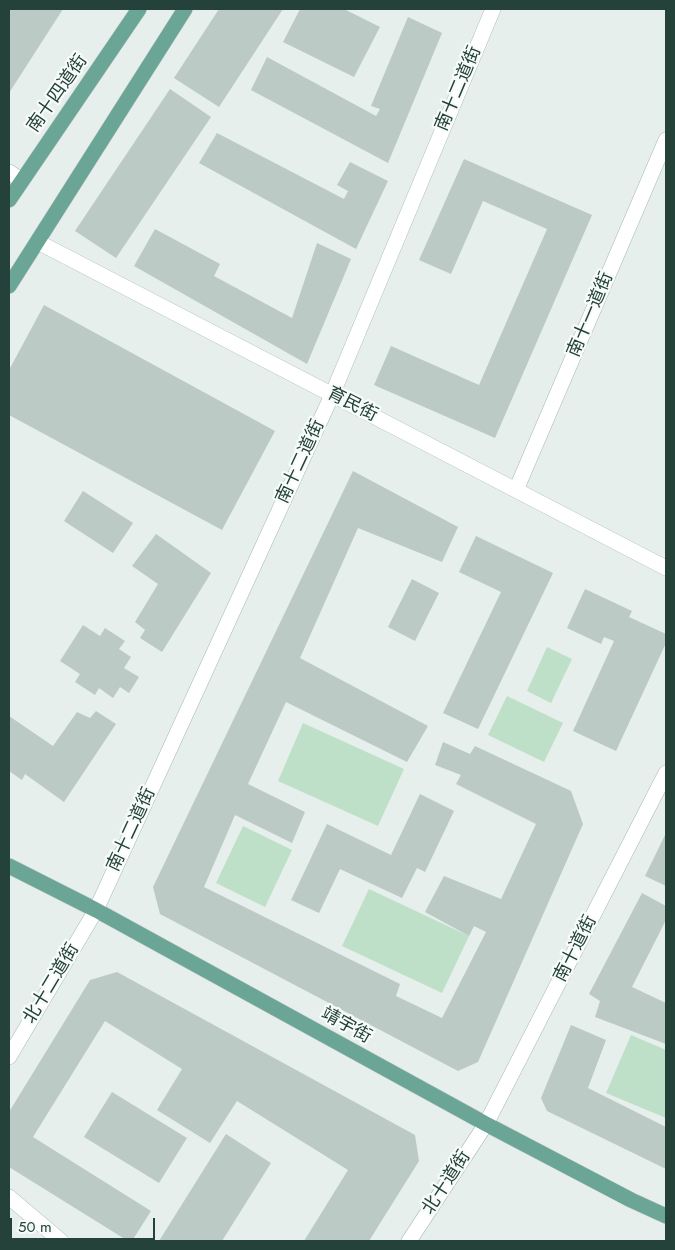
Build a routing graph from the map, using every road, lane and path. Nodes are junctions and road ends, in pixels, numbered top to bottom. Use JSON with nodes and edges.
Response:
{"nodes":[{"id":1,"x":140,"y":9,"type":"edge"},
{"id":2,"x":184,"y":9,"type":"edge"},
{"id":3,"x":493,"y":9,"type":"edge"},
{"id":4,"x":666,"y":140,"type":"edge"},
{"id":5,"x":15,"y":176,"type":"edge"},
{"id":6,"x":9,"y":200,"type":"edge"},
{"id":7,"x":38,"y":242,"type":"junction"},
{"id":8,"x":9,"y":286,"type":"edge"},
{"id":9,"x":332,"y":395,"type":"junction"},
{"id":10,"x":516,"y":490,"type":"junction"},
{"id":11,"x":666,"y":568,"type":"edge"},
{"id":12,"x":666,"y":773,"type":"edge"},
{"id":13,"x":9,"y":866,"type":"edge"},
{"id":14,"x":96,"y":910,"type":"junction"},
{"id":15,"x":9,"y":1057,"type":"edge"},
{"id":16,"x":486,"y":1124,"type":"junction"},
{"id":17,"x":9,"y":1197,"type":"edge"},
{"id":18,"x":666,"y":1216,"type":"edge"},
{"id":19,"x":61,"y":1241,"type":"edge"},
{"id":20,"x":409,"y":1241,"type":"edge"}],
"edges":[{"from":1,"to":5,"type":"main road","name":"南十四道街"},
{"from":2,"to":7,"type":"main road"},
{"from":3,"to":9,"type":"street","name":"南十二道街"},
{"from":4,"to":10,"type":"street","name":"南十一道街"},
{"from":5,"to":6,"type":"main road","name":"南十四道街"},
{"from":7,"to":8,"type":"main road"},
{"from":7,"to":9,"type":"street","name":"育民街"},
{"from":9,"to":10,"type":"street","name":"育民街"},
{"from":9,"to":14,"type":"street","name":"南十二道街"},
{"from":10,"to":11,"type":"street","name":"育民街"},
{"from":12,"to":16,"type":"street","name":"南十道街"},
{"from":13,"to":14,"type":"main road","name":"靖宇街"},
{"from":14,"to":15,"type":"street","name":"北十二道街"},
{"from":14,"to":16,"type":"main road","name":"靖宇街"},
{"from":16,"to":18,"type":"main road","name":"靖宇街"},
{"from":16,"to":20,"type":"street","name":"北十道街"},
{"from":17,"to":19,"type":"street"}]}
